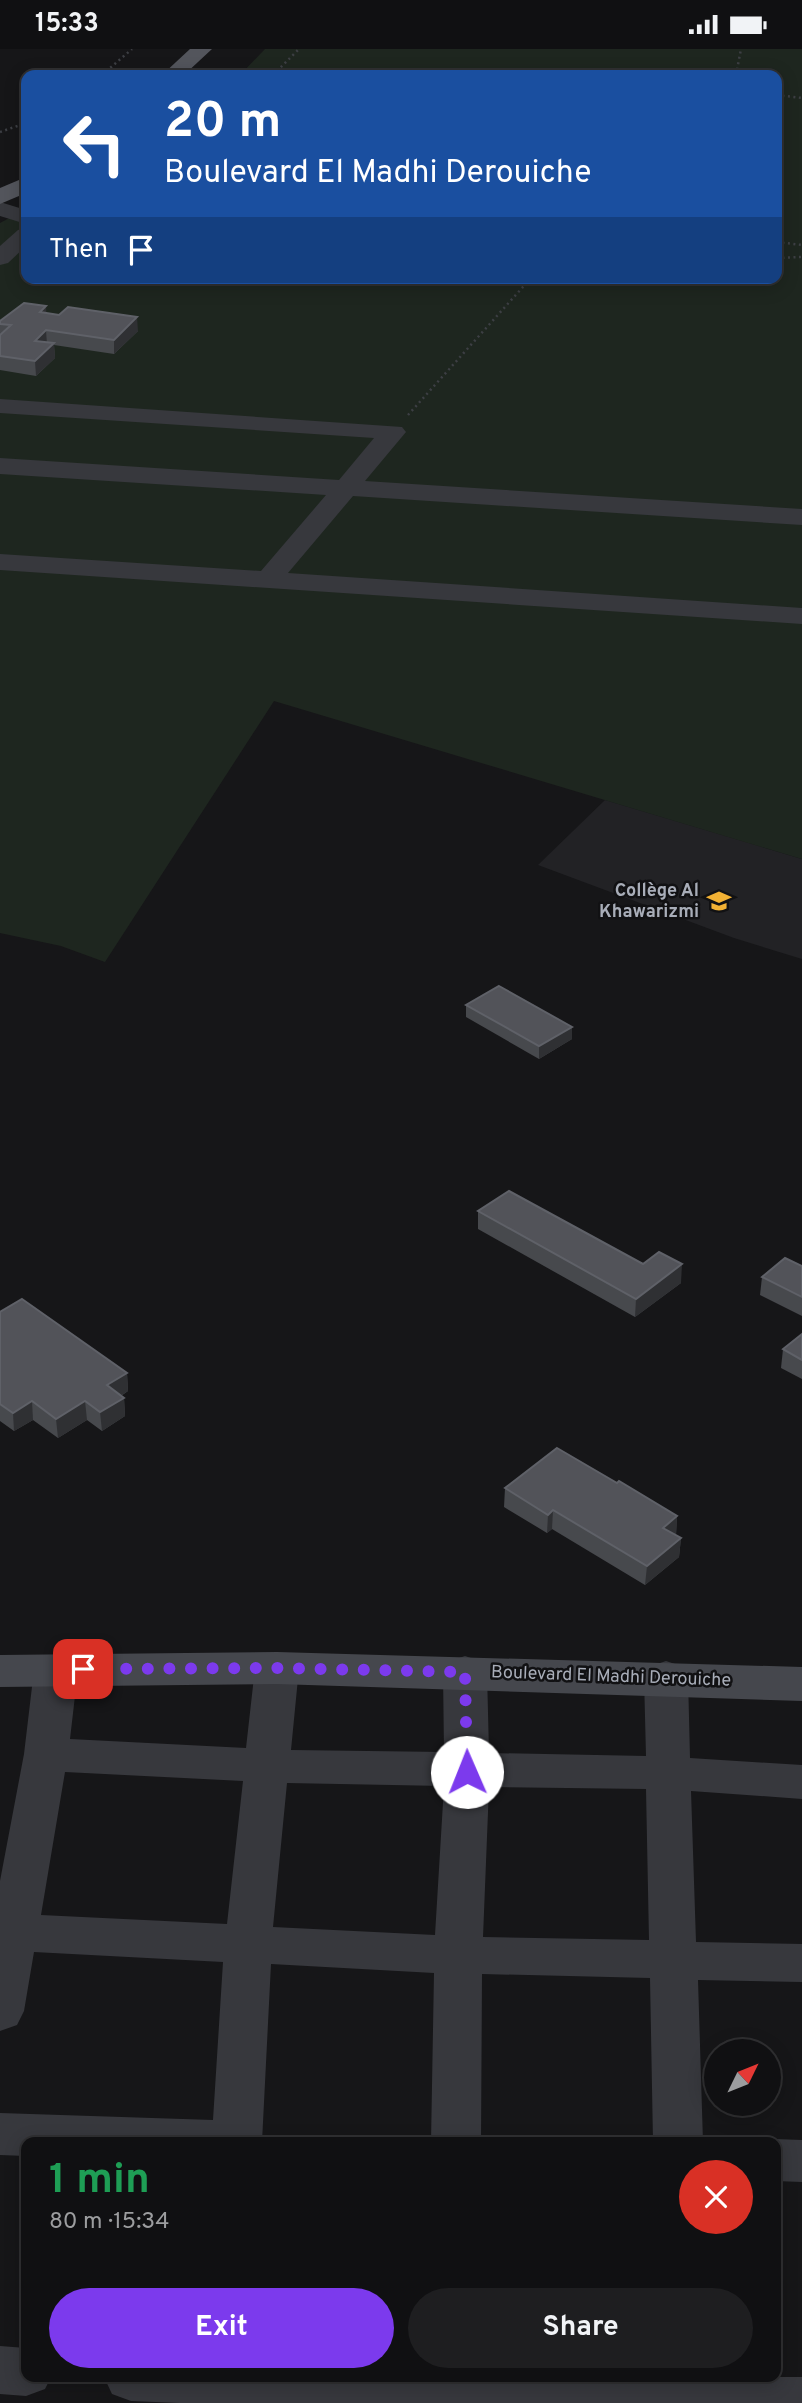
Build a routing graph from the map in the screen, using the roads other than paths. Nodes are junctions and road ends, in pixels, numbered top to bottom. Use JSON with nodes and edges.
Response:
{"nodes":[{"id":1,"x":202,"y":49,"type":"edge"},
{"id":2,"x":221,"y":49,"type":"edge"},
{"id":3,"x":178,"y":70,"type":"edge"},
{"id":4,"x":198,"y":70,"type":"edge"},
{"id":5,"x":21,"y":175,"type":"edge"},
{"id":6,"x":0,"y":185,"type":"edge"},
{"id":7,"x":21,"y":186,"type":"edge"},
{"id":8,"x":0,"y":197,"type":"edge"},
{"id":9,"x":0,"y":209,"type":"edge"},
{"id":10,"x":21,"y":215,"type":"edge"},
{"id":11,"x":21,"y":239,"type":"edge"},
{"id":12,"x":0,"y":258,"type":"edge"},
{"id":13,"x":0,"y":406,"type":"edge"},
{"id":14,"x":0,"y":466,"type":"edge"},
{"id":15,"x":345,"y":487,"type":"junction"},
{"id":16,"x":802,"y":517,"type":"edge"},
{"id":17,"x":0,"y":562,"type":"edge"},
{"id":18,"x":268,"y":580,"type":"junction"},
{"id":19,"x":802,"y":616,"type":"edge"},
{"id":20,"x":276,"y":1668,"type":"junction"},
{"id":21,"x":56,"y":1670,"type":"junction"},
{"id":22,"x":0,"y":1671,"type":"edge"},
{"id":23,"x":465,"y":1672,"type":"junction"},
{"id":24,"x":666,"y":1677,"type":"junction"},
{"id":25,"x":802,"y":1684,"type":"edge"},
{"id":26,"x":46,"y":1754,"type":"junction"},
{"id":27,"x":269,"y":1766,"type":"junction"},
{"id":28,"x":467,"y":1772,"type":"junction"},
{"id":29,"x":670,"y":1773,"type":"junction"},
{"id":30,"x":802,"y":1781,"type":"edge"},
{"id":31,"x":15,"y":1932,"type":"junction"},
{"id":32,"x":248,"y":1945,"type":"junction"},
{"id":33,"x":458,"y":1955,"type":"junction"},
{"id":34,"x":671,"y":1962,"type":"junction"},
{"id":35,"x":802,"y":1963,"type":"edge"},
{"id":36,"x":0,"y":2011,"type":"edge"},
{"id":37,"x":0,"y":2134,"type":"edge"},
{"id":38,"x":88,"y":2137,"type":"edge"},
{"id":39,"x":235,"y":2137,"type":"edge"},
{"id":40,"x":456,"y":2137,"type":"edge"},
{"id":41,"x":677,"y":2137,"type":"edge"},
{"id":42,"x":781,"y":2160,"type":"edge"},
{"id":43,"x":802,"y":2161,"type":"edge"},
{"id":44,"x":0,"y":2371,"type":"edge"},
{"id":45,"x":21,"y":2372,"type":"edge"},
{"id":46,"x":399,"y":2382,"type":"edge"},
{"id":47,"x":447,"y":2383,"type":"edge"},
{"id":48,"x":692,"y":2387,"type":"edge"},
{"id":49,"x":802,"y":2402,"type":"edge"}],
"edges":[{"from":1,"to":3,"type":"main road"},
{"from":2,"to":4,"type":"main road"},
{"from":5,"to":6,"type":"main road"},
{"from":7,"to":8,"type":"main road"},
{"from":9,"to":10,"type":"street"},
{"from":11,"to":12,"type":"street"},
{"from":13,"to":15,"type":"street"},
{"from":14,"to":15,"type":"street"},
{"from":15,"to":16,"type":"street"},
{"from":15,"to":18,"type":"street"},
{"from":17,"to":18,"type":"street"},
{"from":18,"to":19,"type":"street"},
{"from":20,"to":21,"type":"street","name":"Boulevard El Madhi Derouiche"},
{"from":20,"to":23,"type":"street","name":"Boulevard El Madhi Derouiche"},
{"from":20,"to":27,"type":"street"},
{"from":21,"to":22,"type":"street","name":"Boulevard El Madhi Derouiche"},
{"from":21,"to":26,"type":"street"},
{"from":23,"to":24,"type":"street","name":"Boulevard El Madhi Derouiche"},
{"from":23,"to":28,"type":"street"},
{"from":24,"to":25,"type":"street","name":"Boulevard El Madhi Derouiche"},
{"from":24,"to":29,"type":"street"},
{"from":26,"to":27,"type":"street"},
{"from":26,"to":31,"type":"street"},
{"from":27,"to":28,"type":"street"},
{"from":27,"to":32,"type":"street"},
{"from":28,"to":29,"type":"street"},
{"from":28,"to":33,"type":"street"},
{"from":29,"to":30,"type":"street"},
{"from":29,"to":34,"type":"street"},
{"from":31,"to":32,"type":"street"},
{"from":31,"to":36,"type":"street"},
{"from":32,"to":33,"type":"street"},
{"from":32,"to":39,"type":"street"},
{"from":33,"to":34,"type":"street"},
{"from":33,"to":40,"type":"street"},
{"from":34,"to":35,"type":"street"},
{"from":34,"to":41,"type":"street"},
{"from":37,"to":38,"type":"street"},
{"from":42,"to":43,"type":"street"},
{"from":44,"to":45,"type":"street"},
{"from":46,"to":47,"type":"street"},
{"from":47,"to":48,"type":"street"},
{"from":48,"to":49,"type":"street"}]}
